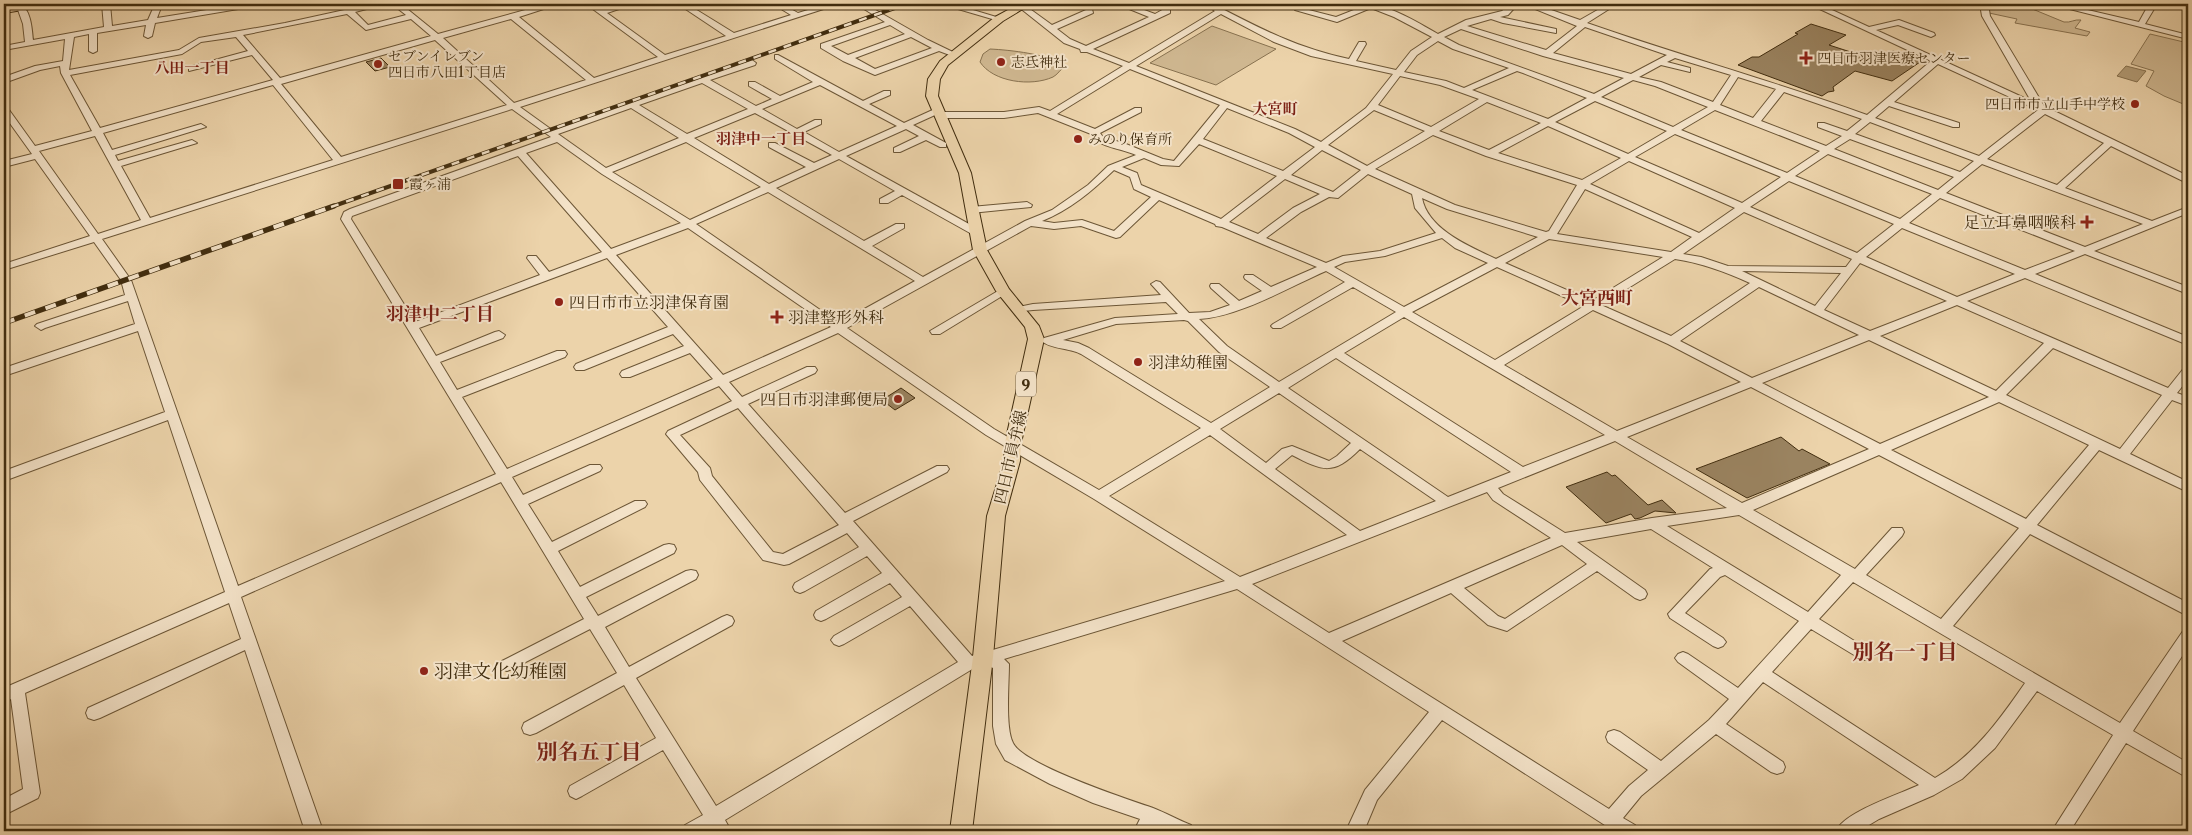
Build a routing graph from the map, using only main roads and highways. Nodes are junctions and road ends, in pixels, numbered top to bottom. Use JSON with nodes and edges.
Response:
{"nodes":[{"id":1,"x":41,"y":4,"type":"edge"},
{"id":2,"x":1025,"y":5,"type":"edge"},
{"id":3,"x":4,"y":10,"type":"edge"},
{"id":4,"x":961,"y":831,"type":"edge"}],
"edges":[{"from":1,"to":3,"type":"highway"},
{"from":2,"to":4,"type":"main road","name":"四日市員弁線","number":"9"}]}
